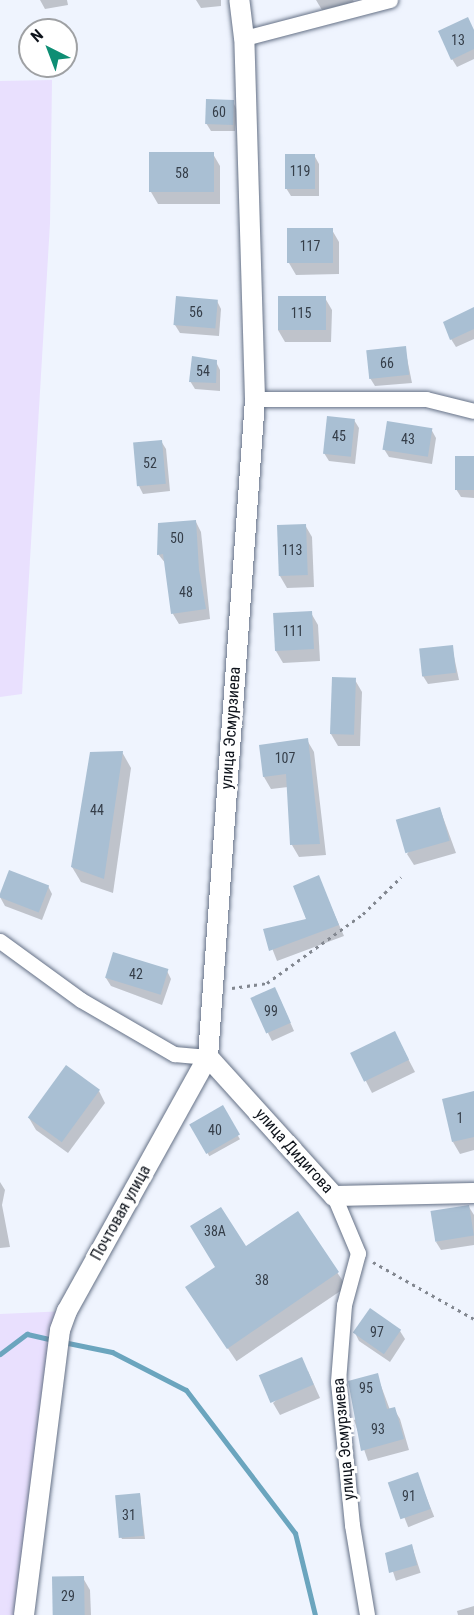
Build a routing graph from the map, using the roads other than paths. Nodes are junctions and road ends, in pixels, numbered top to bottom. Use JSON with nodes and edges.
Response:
{"nodes":[{"id":1,"x":239,"y":0,"type":"edge"},
{"id":2,"x":390,"y":0,"type":"edge"},
{"id":3,"x":244,"y":38,"type":"junction"},
{"id":4,"x":255,"y":399,"type":"junction"},
{"id":5,"x":474,"y":411,"type":"edge"},
{"id":6,"x":0,"y":941,"type":"edge"},
{"id":7,"x":208,"y":1057,"type":"junction"},
{"id":8,"x":474,"y":1193,"type":"edge"},
{"id":9,"x":334,"y":1196,"type":"junction"},
{"id":10,"x":24,"y":1615,"type":"edge"},
{"id":11,"x":367,"y":1615,"type":"edge"}],
"edges":[{"from":1,"to":3,"type":"street","name":"улица Эсмурзиева"},
{"from":2,"to":3,"type":"street"},
{"from":3,"to":4,"type":"street","name":"улица Эсмурзиева"},
{"from":4,"to":5,"type":"street"},
{"from":4,"to":7,"type":"street","name":"улица Эсмурзиева"},
{"from":6,"to":7,"type":"street"},
{"from":7,"to":9,"type":"street","name":"улица Дидигова"},
{"from":7,"to":10,"type":"street","name":"Почтовая улица"},
{"from":8,"to":9,"type":"street","name":"улица Дидигова"},
{"from":9,"to":11,"type":"street","name":"улица Эсмурзиева"}]}
